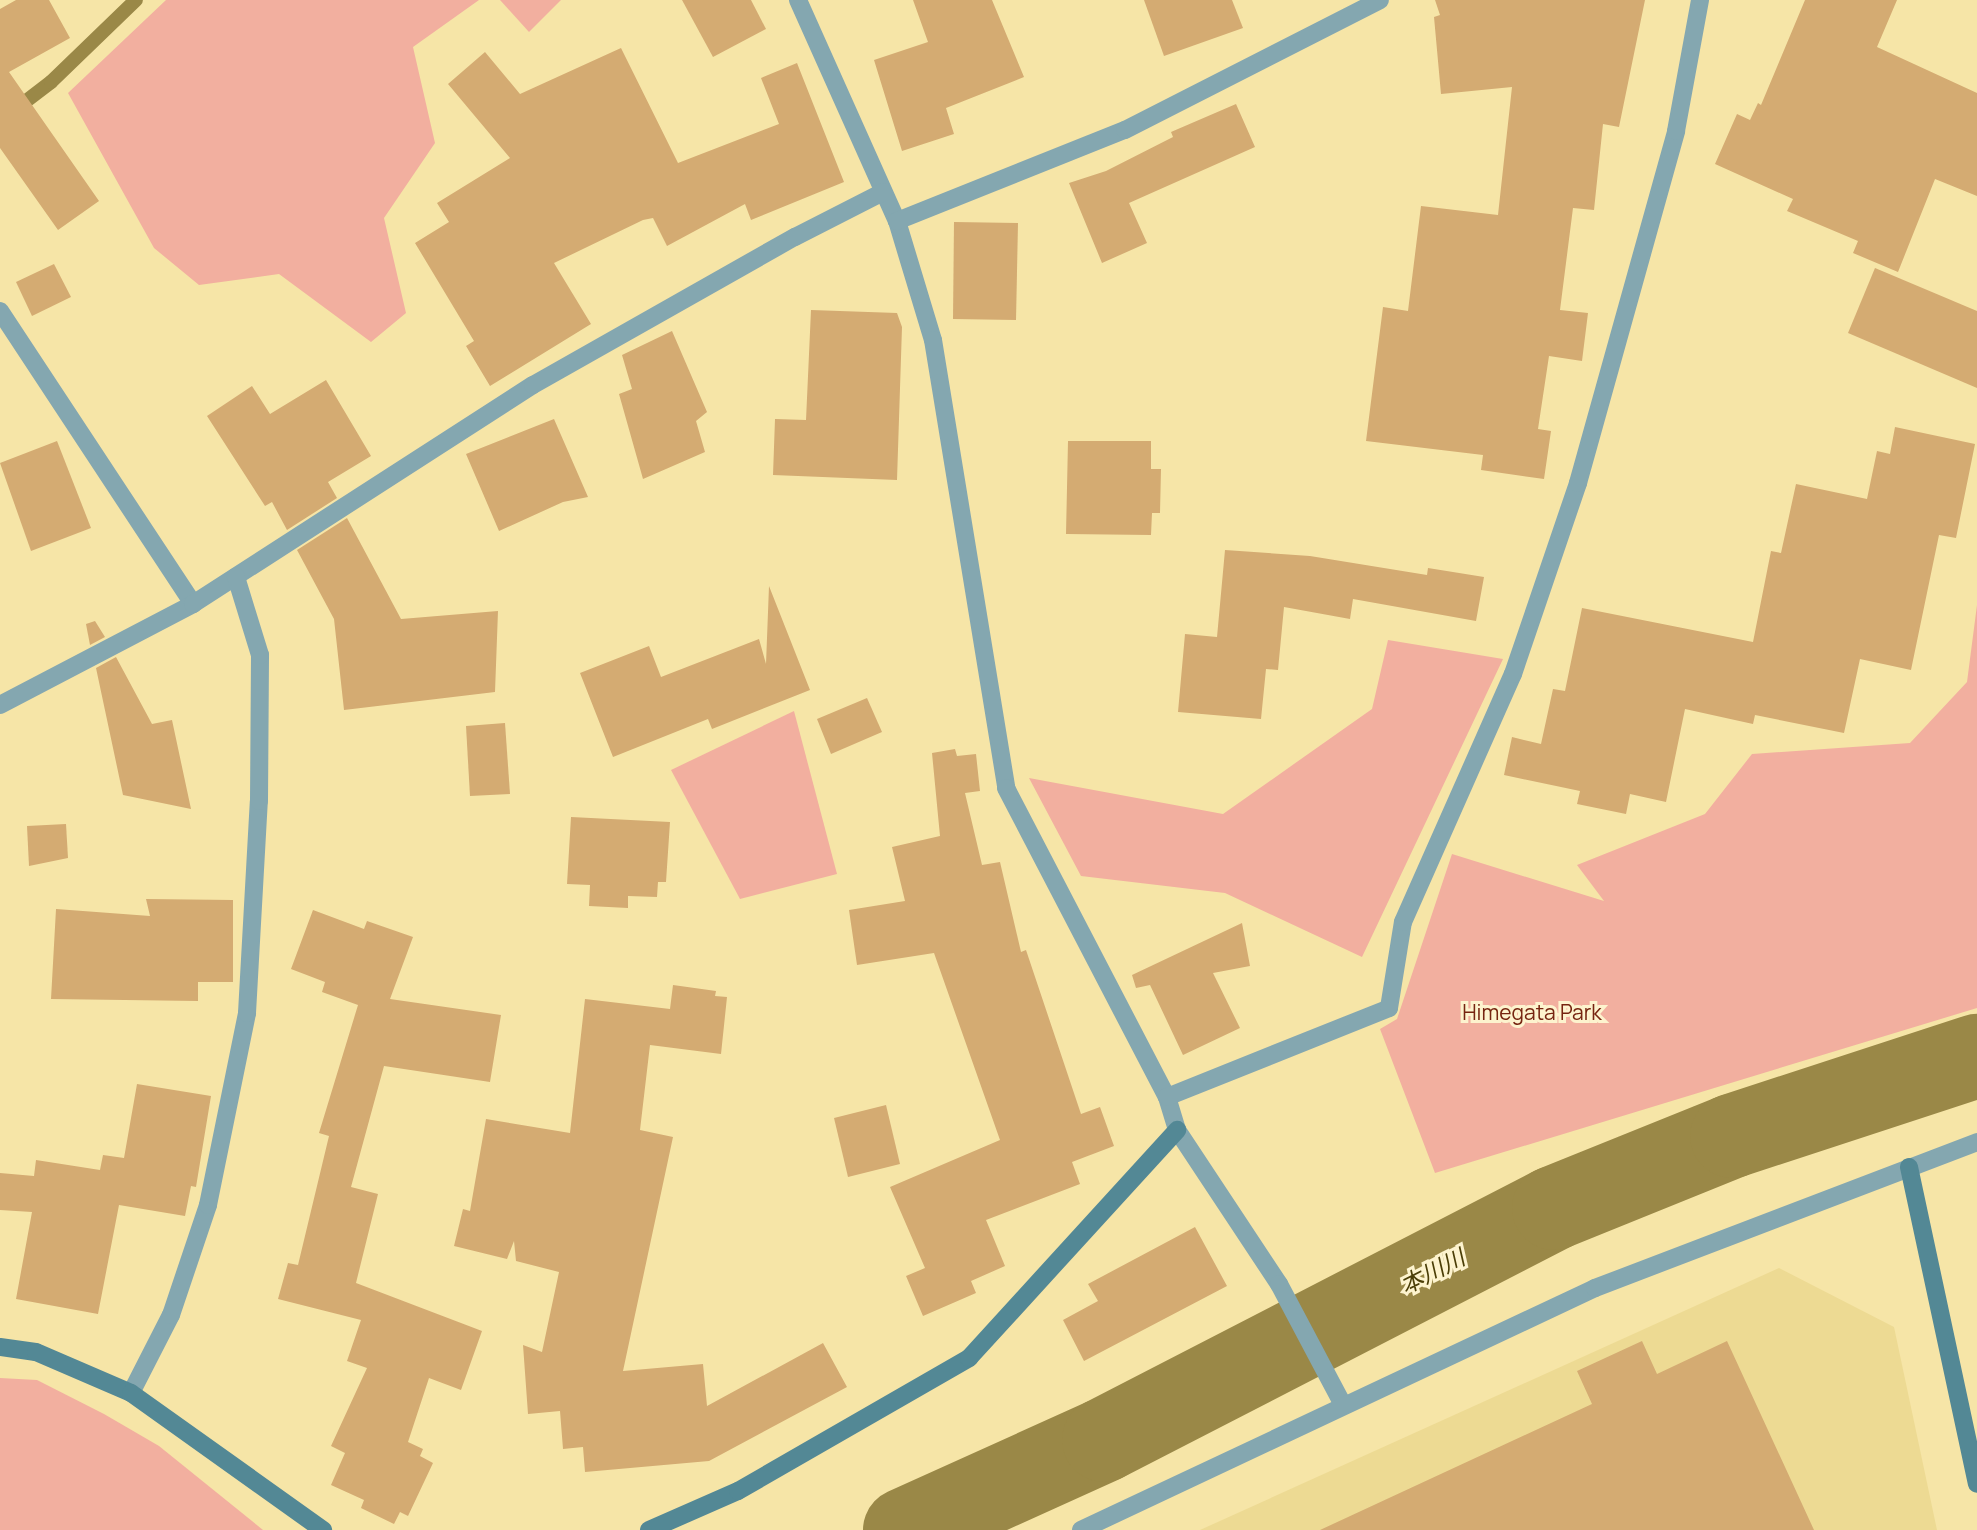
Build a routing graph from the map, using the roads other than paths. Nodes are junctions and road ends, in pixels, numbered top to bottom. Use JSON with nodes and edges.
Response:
{"nodes":[{"id":1,"x":798,"y":0,"type":"edge"},
{"id":2,"x":1380,"y":0,"type":"edge"},
{"id":3,"x":1700,"y":0,"type":"edge"},
{"id":4,"x":883,"y":192,"type":"junction"},
{"id":5,"x":897,"y":221,"type":"junction"},
{"id":6,"x":0,"y":311,"type":"edge"},
{"id":7,"x":236,"y":577,"type":"junction"},
{"id":8,"x":193,"y":604,"type":"junction"},
{"id":9,"x":0,"y":705,"type":"edge"},
{"id":10,"x":1167,"y":1097,"type":"junction"},
{"id":11,"x":1177,"y":1130,"type":"junction"},
{"id":12,"x":1977,"y":1142,"type":"edge"},
{"id":13,"x":1909,"y":1167,"type":"junction"},
{"id":14,"x":0,"y":1347,"type":"edge"},
{"id":15,"x":131,"y":1393,"type":"junction"},
{"id":16,"x":1343,"y":1405,"type":"junction"},
{"id":17,"x":1977,"y":1484,"type":"edge"},
{"id":18,"x":323,"y":1530,"type":"edge"},
{"id":19,"x":649,"y":1530,"type":"edge"},
{"id":20,"x":1081,"y":1530,"type":"edge"}],
"edges":[{"from":1,"to":4,"type":"street"},
{"from":2,"to":5,"type":"street"},
{"from":3,"to":10,"type":"street"},
{"from":4,"to":5,"type":"street"},
{"from":4,"to":7,"type":"street"},
{"from":5,"to":10,"type":"street"},
{"from":6,"to":8,"type":"street"},
{"from":7,"to":8,"type":"street"},
{"from":7,"to":15,"type":"street"},
{"from":8,"to":9,"type":"street"},
{"from":10,"to":11,"type":"street"},
{"from":11,"to":16,"type":"street"},
{"from":11,"to":19,"type":"street"},
{"from":12,"to":13,"type":"street"},
{"from":13,"to":16,"type":"street"},
{"from":13,"to":17,"type":"street"},
{"from":14,"to":15,"type":"street"},
{"from":15,"to":18,"type":"street"},
{"from":16,"to":20,"type":"street"}]}
